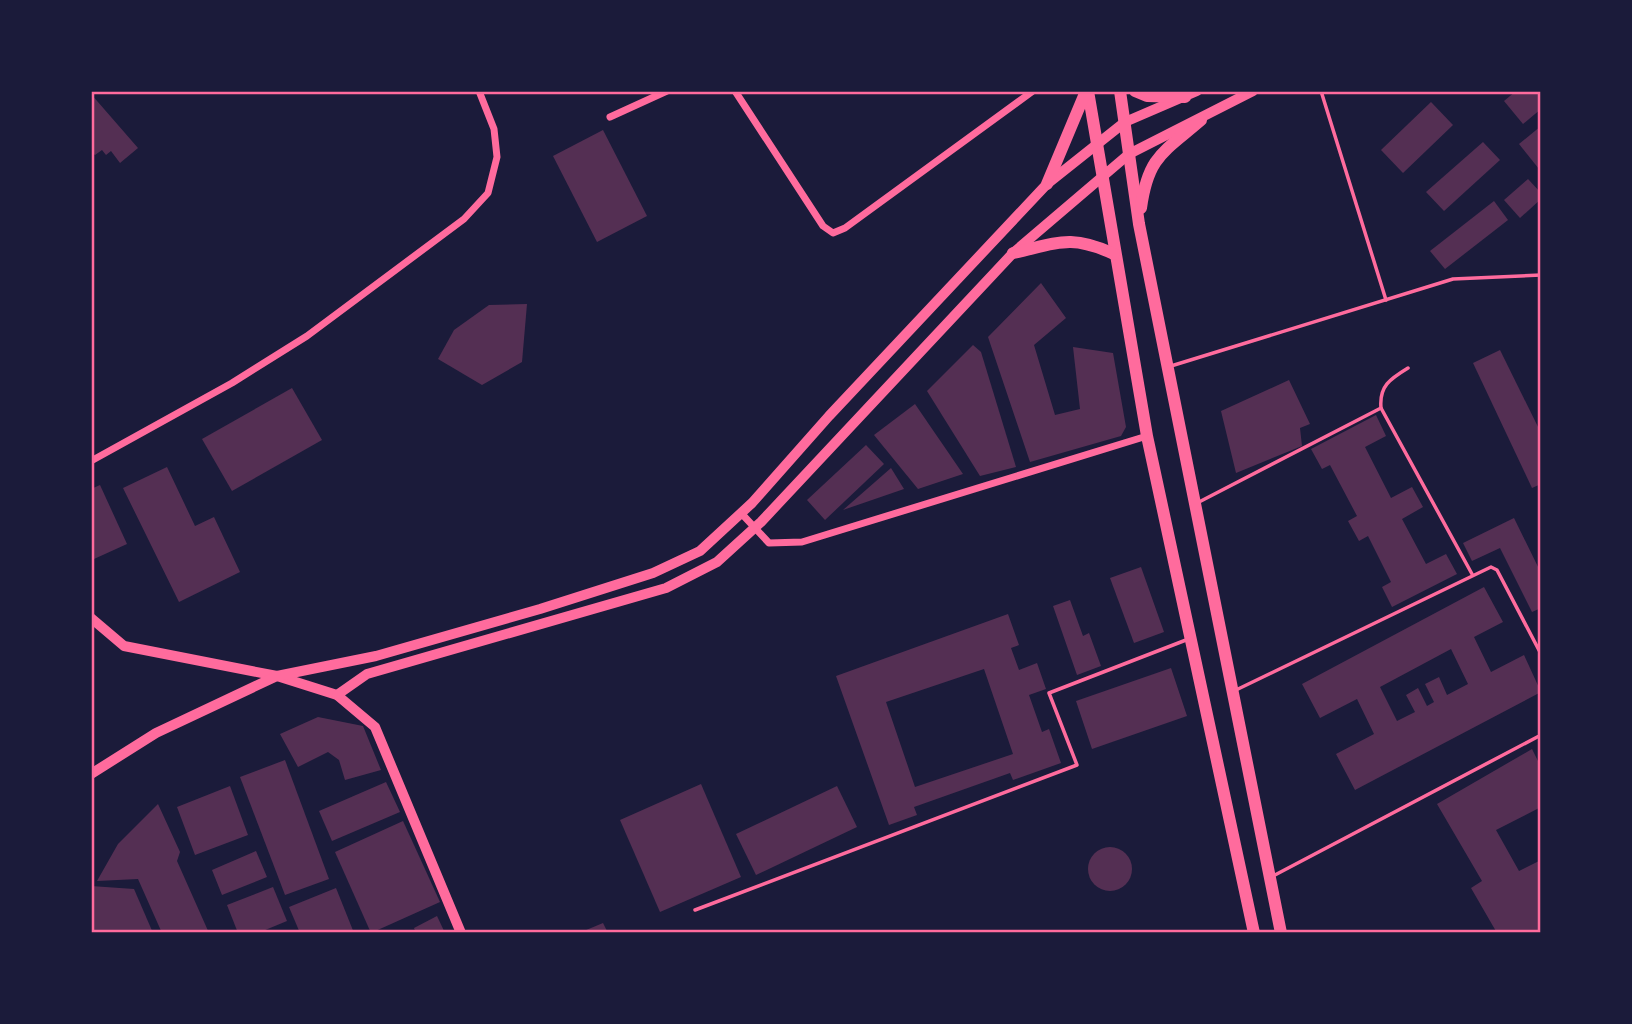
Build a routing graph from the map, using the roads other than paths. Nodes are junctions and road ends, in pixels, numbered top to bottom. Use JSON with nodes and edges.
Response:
{"nodes":[{"id":1,"x":479,"y":91,"type":"edge"},
{"id":2,"x":667,"y":91,"type":"edge"},
{"id":3,"x":735,"y":91,"type":"edge"},
{"id":4,"x":1033,"y":91,"type":"edge"},
{"id":5,"x":1087,"y":91,"type":"edge"},
{"id":6,"x":1120,"y":91,"type":"edge"},
{"id":7,"x":1135,"y":91,"type":"edge"},
{"id":8,"x":1197,"y":91,"type":"edge"},
{"id":9,"x":1253,"y":91,"type":"edge"},
{"id":10,"x":1321,"y":91,"type":"edge"},
{"id":11,"x":1185,"y":97,"type":"junction"},
{"id":12,"x":610,"y":117,"type":"dead end"},
{"id":13,"x":1201,"y":120,"type":"junction"},
{"id":14,"x":1125,"y":122,"type":"junction"},
{"id":15,"x":1096,"y":144,"type":"junction"},
{"id":16,"x":1129,"y":153,"type":"junction"},
{"id":17,"x":1101,"y":176,"type":"junction"},
{"id":18,"x":1047,"y":184,"type":"junction"},
{"id":19,"x":1139,"y":224,"type":"junction"},
{"id":20,"x":1013,"y":253,"type":"junction"},
{"id":21,"x":1114,"y":254,"type":"junction"},
{"id":22,"x":1541,"y":275,"type":"edge"},
{"id":23,"x":1386,"y":300,"type":"junction"},
{"id":24,"x":1169,"y":366,"type":"junction"},
{"id":25,"x":1408,"y":368,"type":"dead end"},
{"id":26,"x":1381,"y":408,"type":"junction"},
{"id":27,"x":1147,"y":436,"type":"junction"},
{"id":28,"x":91,"y":461,"type":"edge"},
{"id":29,"x":1196,"y":503,"type":"junction"},
{"id":30,"x":741,"y":513,"type":"junction"},
{"id":31,"x":754,"y":527,"type":"junction"},
{"id":32,"x":1472,"y":574,"type":"junction"},
{"id":33,"x":91,"y":618,"type":"edge"},
{"id":34,"x":1188,"y":639,"type":"junction"},
{"id":35,"x":1541,"y":654,"type":"edge"},
{"id":36,"x":277,"y":676,"type":"junction"},
{"id":37,"x":1231,"y":692,"type":"junction"},
{"id":38,"x":337,"y":695,"type":"junction"},
{"id":39,"x":1541,"y":735,"type":"edge"},
{"id":40,"x":91,"y":774,"type":"edge"},
{"id":41,"x":1270,"y":878,"type":"junction"},
{"id":42,"x":695,"y":910,"type":"dead end"},
{"id":43,"x":461,"y":933,"type":"edge"},
{"id":44,"x":1254,"y":933,"type":"edge"},
{"id":45,"x":1281,"y":933,"type":"edge"}],
"edges":[{"from":1,"to":28,"type":"street"},
{"from":2,"to":12,"type":"street"},
{"from":3,"to":4,"type":"street"},
{"from":5,"to":15,"type":"highway"},
{"from":5,"to":18,"type":"highway"},
{"from":6,"to":14,"type":"highway"},
{"from":7,"to":11,"type":"highway"},
{"from":8,"to":11,"type":"main road"},
{"from":9,"to":13,"type":"main road"},
{"from":10,"to":23,"type":"lane"},
{"from":11,"to":14,"type":"main road"},
{"from":13,"to":16,"type":"main road"},
{"from":13,"to":19,"type":"highway"},
{"from":14,"to":15,"type":"main road"},
{"from":14,"to":16,"type":"highway"},
{"from":15,"to":17,"type":"highway"},
{"from":15,"to":18,"type":"main road"},
{"from":16,"to":17,"type":"main road"},
{"from":16,"to":19,"type":"highway"},
{"from":17,"to":20,"type":"main road"},
{"from":17,"to":21,"type":"highway"},
{"from":18,"to":30,"type":"main road"},
{"from":19,"to":24,"type":"highway"},
{"from":20,"to":21,"type":"highway"},
{"from":20,"to":31,"type":"main road"},
{"from":21,"to":27,"type":"highway"},
{"from":22,"to":23,"type":"lane"},
{"from":23,"to":24,"type":"lane"},
{"from":24,"to":29,"type":"highway"},
{"from":25,"to":26,"type":"lane"},
{"from":26,"to":29,"type":"lane"},
{"from":26,"to":32,"type":"lane"},
{"from":27,"to":31,"type":"street"},
{"from":27,"to":34,"type":"highway"},
{"from":29,"to":37,"type":"highway"},
{"from":30,"to":31,"type":"street"},
{"from":30,"to":36,"type":"main road"},
{"from":31,"to":38,"type":"main road"},
{"from":32,"to":35,"type":"lane"},
{"from":32,"to":37,"type":"lane"},
{"from":33,"to":36,"type":"main road"},
{"from":34,"to":42,"type":"lane"},
{"from":34,"to":44,"type":"highway"},
{"from":36,"to":38,"type":"main road"},
{"from":36,"to":40,"type":"main road"},
{"from":37,"to":41,"type":"highway"},
{"from":38,"to":43,"type":"main road"},
{"from":39,"to":41,"type":"lane"},
{"from":41,"to":45,"type":"highway"}]}
